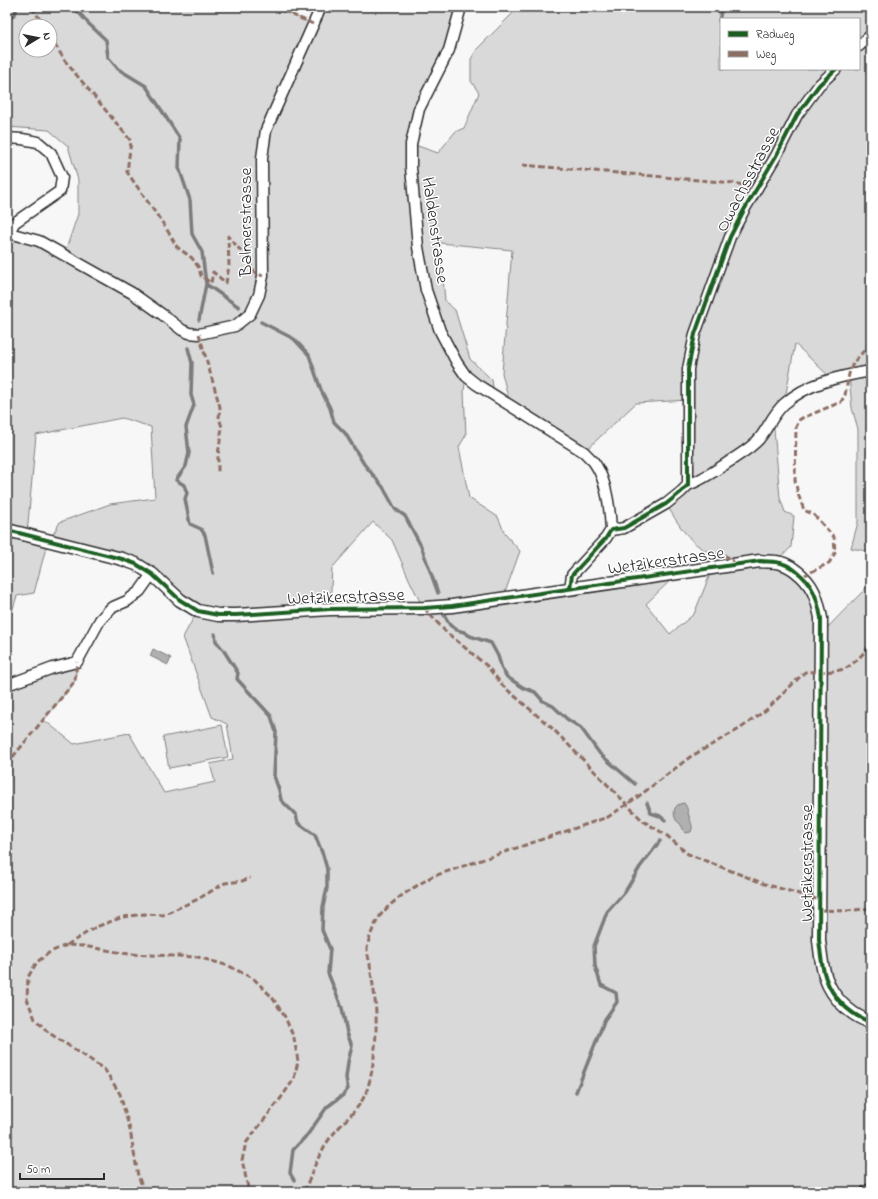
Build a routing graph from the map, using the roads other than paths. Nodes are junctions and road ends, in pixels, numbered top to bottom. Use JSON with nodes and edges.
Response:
{"nodes":[{"id":1,"x":321,"y":7,"type":"edge"},
{"id":2,"x":461,"y":7,"type":"edge"},
{"id":3,"x":871,"y":35,"type":"edge"},
{"id":4,"x":860,"y":45,"type":"edge"},
{"id":5,"x":835,"y":70,"type":"edge"},
{"id":6,"x":7,"y":138,"type":"edge"},
{"id":7,"x":8,"y":233,"type":"edge"},
{"id":8,"x":871,"y":371,"type":"edge"},
{"id":9,"x":688,"y":485,"type":"junction"},
{"id":10,"x":7,"y":530,"type":"edge"},
{"id":11,"x":611,"y":530,"type":"junction"},
{"id":12,"x":152,"y":574,"type":"junction"},
{"id":13,"x":570,"y":588,"type":"junction"},
{"id":14,"x":7,"y":685,"type":"edge"},
{"id":15,"x":871,"y":1022,"type":"edge"},
{"id":16,"x":871,"y":1190,"type":"edge"},
{"id":17,"x":867,"y":1192,"type":"edge"}],
"edges":[{"from":1,"to":7,"type":"street","name":"Balmerstrasse"},
{"from":2,"to":11,"type":"street","name":"Haldenstrasse"},
{"from":3,"to":4,"type":"street"},
{"from":5,"to":9,"type":"street","name":"Owachsstrasse"},
{"from":6,"to":7,"type":"street"},
{"from":8,"to":9,"type":"street"},
{"from":9,"to":11,"type":"street"},
{"from":10,"to":12,"type":"street","name":"Wetzikerstrasse"},
{"from":11,"to":13,"type":"street"},
{"from":12,"to":13,"type":"street","name":"Wetzikerstrasse"},
{"from":12,"to":14,"type":"street"},
{"from":13,"to":15,"type":"street","name":"Wetzikerstrasse"},
{"from":16,"to":17,"type":"street"}]}
